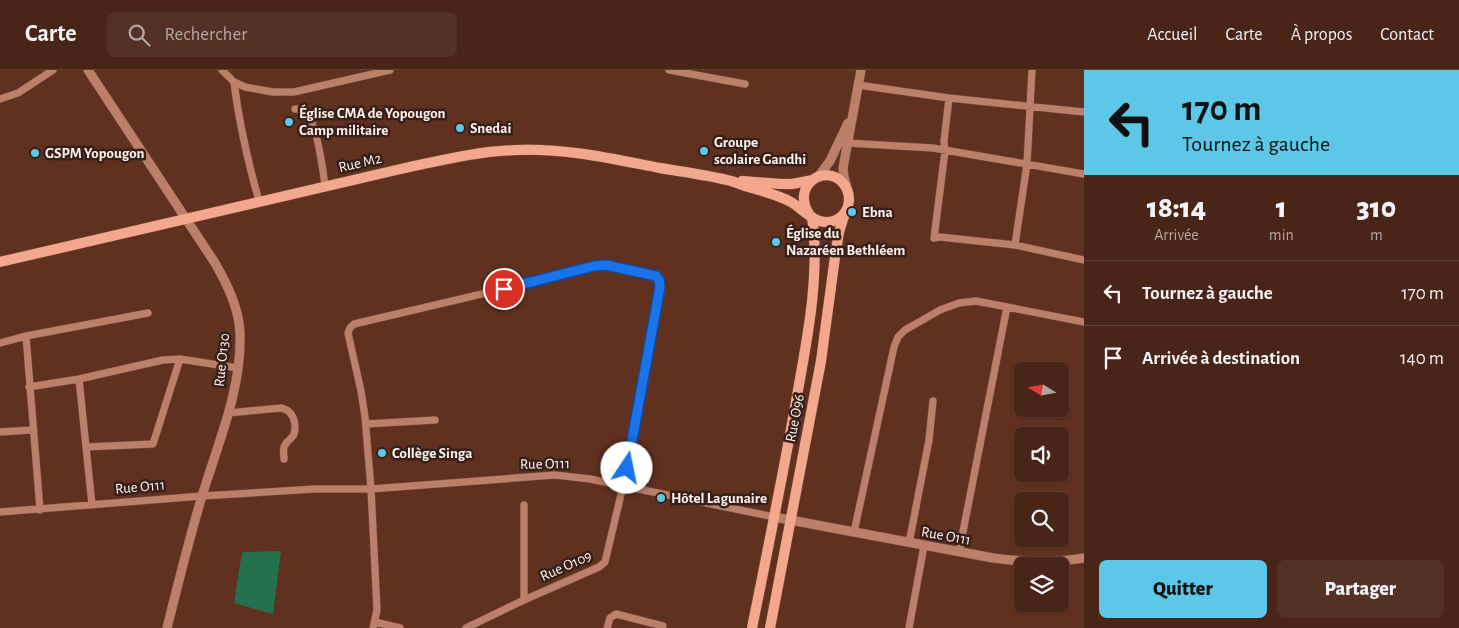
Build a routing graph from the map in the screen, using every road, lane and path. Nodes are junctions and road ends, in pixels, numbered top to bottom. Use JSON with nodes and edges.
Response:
{"nodes":[{"id":1,"x":53,"y":70,"type":"edge"},
{"id":2,"x":88,"y":70,"type":"edge"},
{"id":3,"x":222,"y":70,"type":"edge"},
{"id":4,"x":390,"y":70,"type":"edge"},
{"id":5,"x":669,"y":70,"type":"edge"},
{"id":6,"x":861,"y":70,"type":"edge"},
{"id":7,"x":1032,"y":70,"type":"edge"},
{"id":8,"x":234,"y":82,"type":"junction"},
{"id":9,"x":745,"y":84,"type":"dead end"},
{"id":10,"x":858,"y":85,"type":"junction"},
{"id":11,"x":949,"y":98,"type":"junction"},
{"id":12,"x":0,"y":99,"type":"edge"},
{"id":13,"x":1029,"y":107,"type":"junction"},
{"id":14,"x":295,"y":109,"type":"dead end"},
{"id":15,"x":853,"y":112,"type":"junction"},
{"id":16,"x":1084,"y":112,"type":"edge"},
{"id":17,"x":847,"y":143,"type":"junction"},
{"id":18,"x":945,"y":151,"type":"junction"},
{"id":19,"x":1027,"y":164,"type":"junction"},
{"id":20,"x":1084,"y":174,"type":"edge"},
{"id":21,"x":815,"y":178,"type":"junction"},
{"id":22,"x":731,"y":181,"type":"junction"},
{"id":23,"x":326,"y":186,"type":"junction"},
{"id":24,"x":847,"y":188,"type":"junction"},
{"id":25,"x":258,"y":202,"type":"junction"},
{"id":26,"x":845,"y":212,"type":"junction"},
{"id":27,"x":810,"y":216,"type":"junction"},
{"id":28,"x":186,"y":218,"type":"junction"},
{"id":29,"x":1015,"y":245,"type":"junction"},
{"id":30,"x":1084,"y":260,"type":"edge"},
{"id":31,"x":0,"y":262,"type":"edge"},
{"id":32,"x":1007,"y":307,"type":"junction"},
{"id":33,"x":148,"y":313,"type":"dead end"},
{"id":34,"x":1084,"y":322,"type":"edge"},
{"id":35,"x":26,"y":336,"type":"junction"},
{"id":36,"x":0,"y":343,"type":"edge"},
{"id":37,"x":180,"y":359,"type":"junction"},
{"id":38,"x":238,"y":368,"type":"junction"},
{"id":39,"x":79,"y":379,"type":"junction"},
{"id":40,"x":29,"y":387,"type":"junction"},
{"id":41,"x":933,"y":401,"type":"dead end"},
{"id":42,"x":228,"y":413,"type":"junction"},
{"id":43,"x":435,"y":420,"type":"dead end"},
{"id":44,"x":366,"y":424,"type":"junction"},
{"id":45,"x":32,"y":430,"type":"junction"},
{"id":46,"x":0,"y":432,"type":"edge"},
{"id":47,"x":86,"y":447,"type":"junction"},
{"id":48,"x":284,"y":459,"type":"dead end"},
{"id":49,"x":624,"y":486,"type":"junction"},
{"id":50,"x":371,"y":489,"type":"junction"},
{"id":51,"x":202,"y":496,"type":"junction"},
{"id":52,"x":92,"y":505,"type":"junction"},
{"id":53,"x":524,"y":505,"type":"dead end"},
{"id":54,"x":40,"y":510,"type":"junction"},
{"id":55,"x":0,"y":512,"type":"edge"},
{"id":56,"x":774,"y":517,"type":"junction"},
{"id":57,"x":790,"y":521,"type":"junction"},
{"id":58,"x":854,"y":532,"type":"junction"},
{"id":59,"x":909,"y":544,"type":"junction"},
{"id":60,"x":924,"y":546,"type":"junction"},
{"id":61,"x":959,"y":552,"type":"junction"},
{"id":62,"x":1084,"y":558,"type":"edge"},
{"id":63,"x":524,"y":600,"type":"junction"},
{"id":64,"x":374,"y":625,"type":"edge"},
{"id":65,"x":663,"y":626,"type":"dead end"},
{"id":66,"x":166,"y":628,"type":"edge"},
{"id":67,"x":400,"y":628,"type":"edge"},
{"id":68,"x":466,"y":628,"type":"edge"},
{"id":69,"x":607,"y":628,"type":"edge"},
{"id":70,"x":752,"y":628,"type":"edge"},
{"id":71,"x":770,"y":628,"type":"edge"},
{"id":72,"x":909,"y":628,"type":"edge"}],
"edges":[{"from":1,"to":12,"type":"street"},
{"from":2,"to":28,"type":"street","name":"Rue O130"},
{"from":3,"to":8,"type":"street"},
{"from":4,"to":8,"type":"street"},
{"from":5,"to":9,"type":"street"},
{"from":6,"to":10,"type":"street"},
{"from":7,"to":13,"type":"street"},
{"from":8,"to":25,"type":"street"},
{"from":10,"to":11,"type":"street"},
{"from":10,"to":15,"type":"street"},
{"from":11,"to":13,"type":"street"},
{"from":11,"to":18,"type":"street"},
{"from":13,"to":16,"type":"street"},
{"from":13,"to":19,"type":"street"},
{"from":14,"to":23,"type":"street"},
{"from":15,"to":17,"type":"street"},
{"from":15,"to":21,"type":"street"},
{"from":17,"to":18,"type":"street"},
{"from":17,"to":24,"type":"street"},
{"from":18,"to":19,"type":"street"},
{"from":18,"to":29,"type":"street"},
{"from":19,"to":20,"type":"street"},
{"from":19,"to":29,"type":"street"},
{"from":21,"to":22,"type":"main road"},
{"from":21,"to":24,"type":"main road"},
{"from":21,"to":27,"type":"main road"},
{"from":22,"to":23,"type":"main road","name":"Rue M2"},
{"from":22,"to":27,"type":"main road"},
{"from":23,"to":25,"type":"main road","name":"Rue M2"},
{"from":24,"to":26,"type":"main road"},
{"from":25,"to":28,"type":"main road","name":"Rue M2"},
{"from":26,"to":27,"type":"main road"},
{"from":26,"to":57,"type":"main road","name":"Rue O96"},
{"from":27,"to":56,"type":"main road","name":"Rue O96"},
{"from":28,"to":31,"type":"main road","name":"Rue M2"},
{"from":28,"to":38,"type":"street","name":"Rue O130"},
{"from":29,"to":30,"type":"street"},
{"from":32,"to":34,"type":"street"},
{"from":32,"to":58,"type":"street"},
{"from":32,"to":61,"type":"street"},
{"from":33,"to":35,"type":"street"},
{"from":35,"to":36,"type":"street"},
{"from":35,"to":40,"type":"street"},
{"from":37,"to":38,"type":"street"},
{"from":37,"to":39,"type":"street"},
{"from":37,"to":47,"type":"street"},
{"from":38,"to":42,"type":"street","name":"Rue O130"},
{"from":39,"to":40,"type":"street"},
{"from":39,"to":47,"type":"street"},
{"from":40,"to":45,"type":"street"},
{"from":41,"to":59,"type":"street"},
{"from":42,"to":48,"type":"street"},
{"from":42,"to":51,"type":"street","name":"Rue O130"},
{"from":43,"to":44,"type":"street"},
{"from":44,"to":49,"type":"street"},
{"from":44,"to":50,"type":"street"},
{"from":45,"to":46,"type":"street"},
{"from":45,"to":54,"type":"street"},
{"from":47,"to":52,"type":"street"},
{"from":49,"to":50,"type":"street","name":"Rue O111"},
{"from":49,"to":56,"type":"street","name":"Rue O111"},
{"from":49,"to":63,"type":"street","name":"Rue O109"},
{"from":50,"to":51,"type":"street","name":"Rue O111"},
{"from":50,"to":64,"type":"street"},
{"from":51,"to":52,"type":"street","name":"Rue O111"},
{"from":51,"to":66,"type":"street","name":"Rue O130"},
{"from":52,"to":54,"type":"street","name":"Rue O111"},
{"from":53,"to":63,"type":"street"},
{"from":54,"to":55,"type":"street","name":"Rue O111"},
{"from":56,"to":57,"type":"street","name":"Rue O111"},
{"from":56,"to":70,"type":"main road","name":"Rue O96"},
{"from":57,"to":58,"type":"street","name":"Rue O111"},
{"from":57,"to":71,"type":"main road","name":"Rue O96"},
{"from":58,"to":59,"type":"street","name":"Rue O111"},
{"from":59,"to":60,"type":"street","name":"Rue O111"},
{"from":60,"to":61,"type":"street","name":"Rue O111"},
{"from":60,"to":72,"type":"street"},
{"from":61,"to":62,"type":"street","name":"Rue O111"},
{"from":63,"to":68,"type":"street","name":"Rue O109"},
{"from":64,"to":67,"type":"street"},
{"from":65,"to":69,"type":"street"}]}
